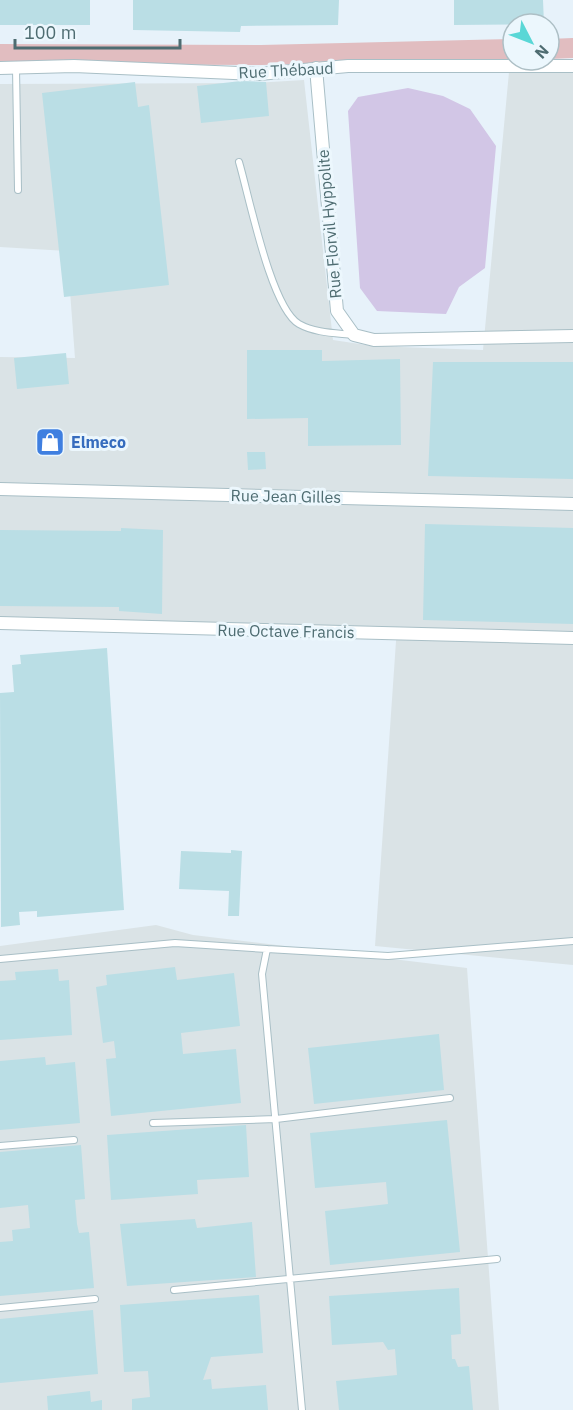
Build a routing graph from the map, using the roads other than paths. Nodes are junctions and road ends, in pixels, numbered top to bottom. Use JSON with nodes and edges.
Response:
{"nodes":[{"id":1,"x":573,"y":66,"type":"edge"},
{"id":2,"x":0,"y":68,"type":"edge"},
{"id":3,"x":16,"y":68,"type":"junction"},
{"id":4,"x":316,"y":68,"type":"junction"},
{"id":5,"x":239,"y":162,"type":"dead end"},
{"id":6,"x":18,"y":190,"type":"dead end"},
{"id":7,"x":354,"y":335,"type":"junction"},
{"id":8,"x":573,"y":336,"type":"edge"},
{"id":9,"x":0,"y":489,"type":"edge"},
{"id":10,"x":573,"y":504,"type":"edge"},
{"id":11,"x":0,"y":623,"type":"edge"},
{"id":12,"x":573,"y":638,"type":"edge"},
{"id":13,"x":573,"y":941,"type":"edge"},
{"id":14,"x":267,"y":949,"type":"junction"},
{"id":15,"x":0,"y":959,"type":"edge"},
{"id":16,"x":450,"y":1098,"type":"dead end"},
{"id":17,"x":276,"y":1119,"type":"junction"},
{"id":18,"x":153,"y":1124,"type":"dead end"},
{"id":19,"x":74,"y":1140,"type":"dead end"},
{"id":20,"x":0,"y":1146,"type":"edge"},
{"id":21,"x":497,"y":1259,"type":"dead end"},
{"id":22,"x":290,"y":1279,"type":"junction"},
{"id":23,"x":174,"y":1290,"type":"dead end"},
{"id":24,"x":95,"y":1299,"type":"dead end"},
{"id":25,"x":0,"y":1308,"type":"edge"},
{"id":26,"x":302,"y":1410,"type":"edge"}],
"edges":[{"from":1,"to":4,"type":"street","name":"Rue Thébaud"},
{"from":2,"to":3,"type":"street","name":"Rue Thébaud"},
{"from":3,"to":4,"type":"street","name":"Rue Thébaud"},
{"from":3,"to":6,"type":"lane"},
{"from":4,"to":7,"type":"street","name":"Rue Florvil Hyppolite"},
{"from":5,"to":7,"type":"lane"},
{"from":7,"to":8,"type":"street"},
{"from":9,"to":10,"type":"street","name":"Rue Jean Gilles"},
{"from":11,"to":12,"type":"street","name":"Rue Octave Francis"},
{"from":13,"to":14,"type":"lane"},
{"from":14,"to":15,"type":"lane"},
{"from":14,"to":17,"type":"lane"},
{"from":16,"to":17,"type":"lane"},
{"from":17,"to":18,"type":"lane"},
{"from":17,"to":22,"type":"lane"},
{"from":19,"to":20,"type":"lane"},
{"from":21,"to":22,"type":"lane"},
{"from":22,"to":23,"type":"lane"},
{"from":22,"to":26,"type":"lane"},
{"from":24,"to":25,"type":"lane"}]}
